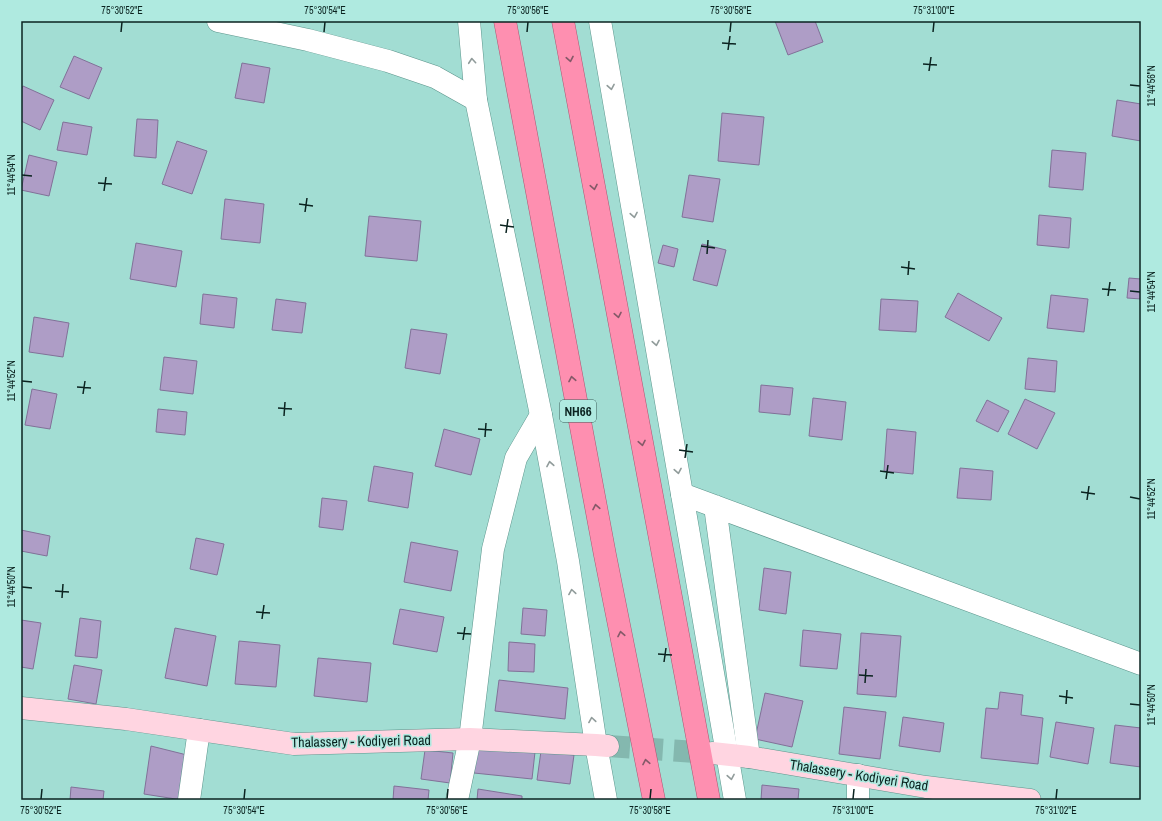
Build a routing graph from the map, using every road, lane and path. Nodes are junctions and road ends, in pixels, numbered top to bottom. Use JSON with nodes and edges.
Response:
{"nodes":[{"id":1,"x":218,"y":21,"type":"edge"},
{"id":2,"x":469,"y":21,"type":"edge"},
{"id":3,"x":505,"y":21,"type":"edge"},
{"id":4,"x":563,"y":21,"type":"edge"},
{"id":5,"x":600,"y":21,"type":"edge"},
{"id":6,"x":476,"y":100,"type":"junction"},
{"id":7,"x":541,"y":415,"type":"junction"},
{"id":8,"x":682,"y":494,"type":"junction"},
{"id":9,"x":715,"y":506,"type":"junction"},
{"id":10,"x":1141,"y":664,"type":"edge"},
{"id":11,"x":21,"y":708,"type":"edge"},
{"id":12,"x":199,"y":730,"type":"junction"},
{"id":13,"x":470,"y":739,"type":"junction"},
{"id":14,"x":602,"y":745,"type":"junction"},
{"id":15,"x":720,"y":754,"type":"junction"},
{"id":16,"x":749,"y":757,"type":"junction"},
{"id":17,"x":858,"y":776,"type":"junction"},
{"id":18,"x":189,"y":800,"type":"edge"},
{"id":19,"x":458,"y":800,"type":"edge"},
{"id":20,"x":606,"y":800,"type":"edge"},
{"id":21,"x":654,"y":800,"type":"edge"},
{"id":22,"x":709,"y":800,"type":"edge"},
{"id":23,"x":735,"y":800,"type":"edge"},
{"id":24,"x":858,"y":800,"type":"edge"},
{"id":25,"x":1030,"y":800,"type":"edge"}],
"edges":[{"from":1,"to":6,"type":"street"},
{"from":6,"to":2,"type":"street","one_way":true},
{"from":21,"to":3,"type":"highway","number":"NH66","one_way":true},
{"from":4,"to":22,"type":"highway","one_way":true},
{"from":5,"to":8,"type":"street","one_way":true},
{"from":6,"to":7,"type":"street"},
{"from":7,"to":13,"type":"street"},
{"from":14,"to":7,"type":"street","one_way":true},
{"from":8,"to":9,"type":"street"},
{"from":8,"to":15,"type":"street"},
{"from":9,"to":10,"type":"street"},
{"from":9,"to":16,"type":"street"},
{"from":11,"to":12,"type":"main road","name":"Thalassery - Kodiyeri Road"},
{"from":12,"to":13,"type":"main road","name":"Thalassery - Kodiyeri Road"},
{"from":12,"to":18,"type":"street"},
{"from":13,"to":14,"type":"main road","name":"Thalassery - Kodiyeri Road"},
{"from":13,"to":19,"type":"street"},
{"from":14,"to":20,"type":"street"},
{"from":15,"to":16,"type":"main road","name":"Thalassery - Kodiyeri Road"},
{"from":15,"to":23,"type":"street","one_way":true},
{"from":16,"to":17,"type":"main road","name":"Thalassery - Kodiyeri Road"},
{"from":17,"to":24,"type":"street"},
{"from":17,"to":25,"type":"main road","name":"Thalassery - Kodiyeri Road"}]}
